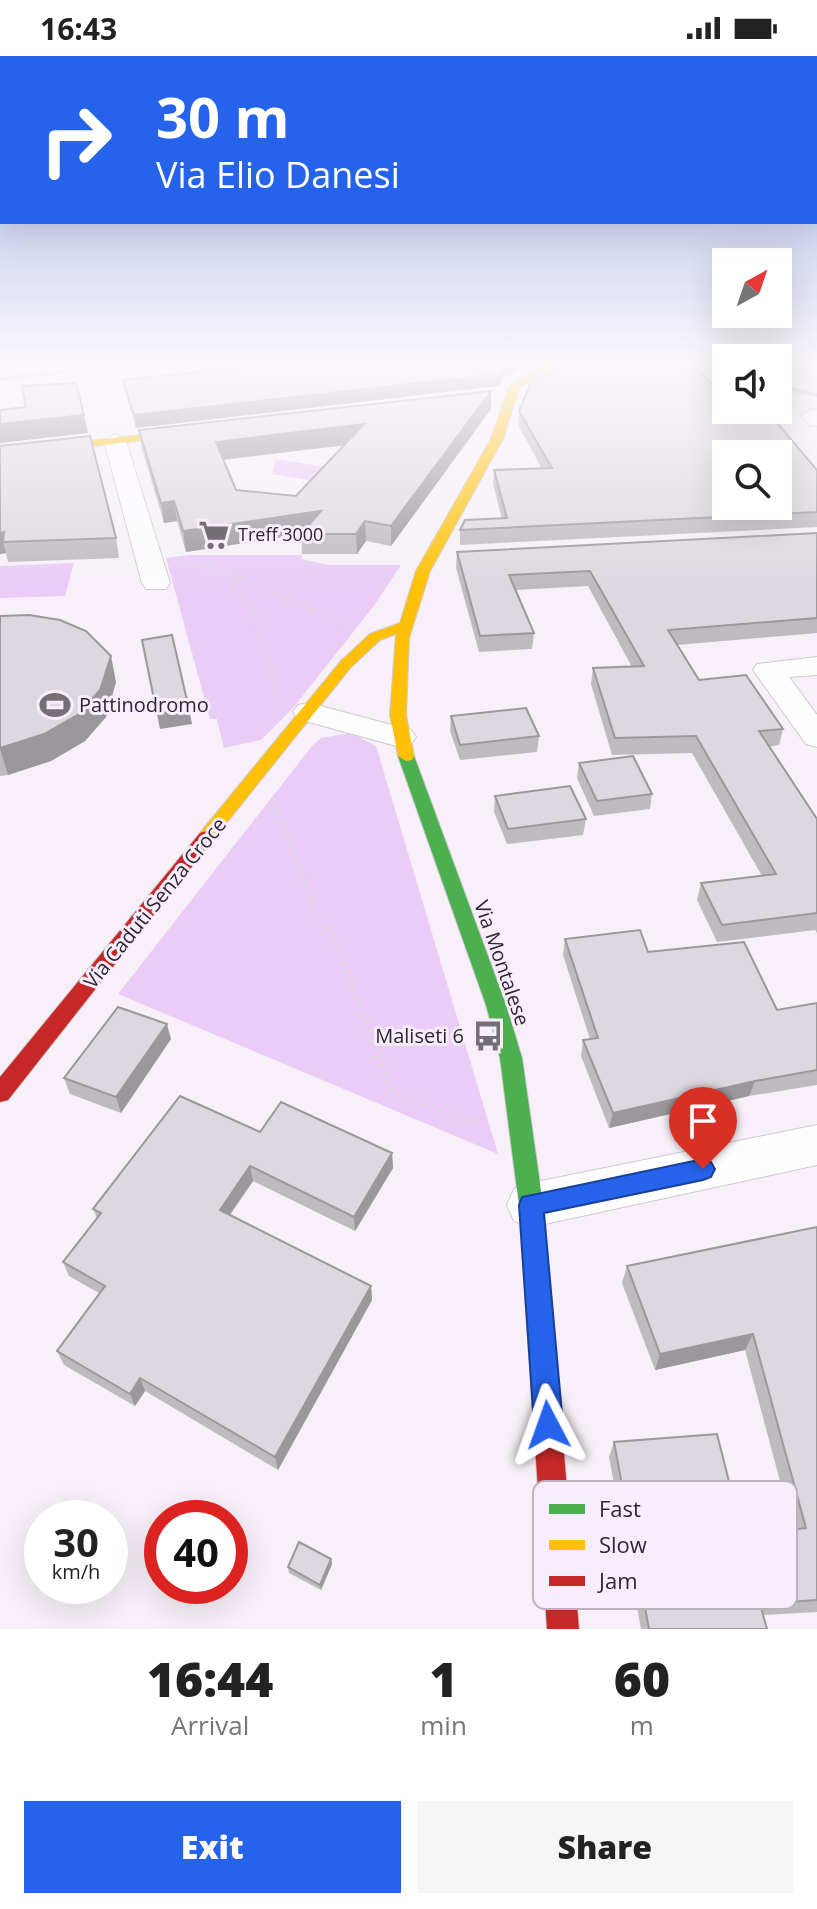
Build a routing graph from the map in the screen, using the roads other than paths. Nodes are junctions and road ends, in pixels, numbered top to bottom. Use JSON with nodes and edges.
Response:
{"nodes":[{"id":1,"x":128,"y":439,"type":"edge"},
{"id":2,"x":497,"y":439,"type":"edge"},
{"id":3,"x":115,"y":441,"type":"junction"},
{"id":4,"x":0,"y":454,"type":"edge"},
{"id":5,"x":460,"y":556,"type":"edge"},
{"id":6,"x":429,"y":558,"type":"junction"},
{"id":7,"x":156,"y":583,"type":"dead end"},
{"id":8,"x":405,"y":626,"type":"junction"},
{"id":9,"x":817,"y":666,"type":"edge"},
{"id":10,"x":309,"y":712,"type":"junction"},
{"id":11,"x":400,"y":737,"type":"junction"},
{"id":12,"x":817,"y":737,"type":"edge"},
{"id":13,"x":0,"y":1093,"type":"edge"},
{"id":14,"x":817,"y":1145,"type":"edge"},
{"id":15,"x":531,"y":1205,"type":"junction"},
{"id":16,"x":552,"y":1481,"type":"edge"},
{"id":17,"x":561,"y":1609,"type":"edge"},
{"id":18,"x":563,"y":1629,"type":"edge"}],
"edges":[{"from":1,"to":3,"type":"street"},
{"from":2,"to":6,"type":"street","name":"Via Montalese"},
{"from":3,"to":4,"type":"street"},
{"from":3,"to":7,"type":"street"},
{"from":5,"to":6,"type":"street"},
{"from":6,"to":8,"type":"street","name":"Via Montalese"},
{"from":8,"to":10,"type":"street","name":"Via Caduti Senza Croce"},
{"from":8,"to":11,"type":"street","name":"Via Montalese"},
{"from":9,"to":12,"type":"street"},
{"from":10,"to":11,"type":"street"},
{"from":10,"to":13,"type":"street","name":"Via Caduti Senza Croce"},
{"from":11,"to":15,"type":"street","name":"Via Montalese"},
{"from":14,"to":15,"type":"street"},
{"from":15,"to":16,"type":"street","name":"Via Montalese"},
{"from":17,"to":18,"type":"street","name":"Via Montalese"}]}
